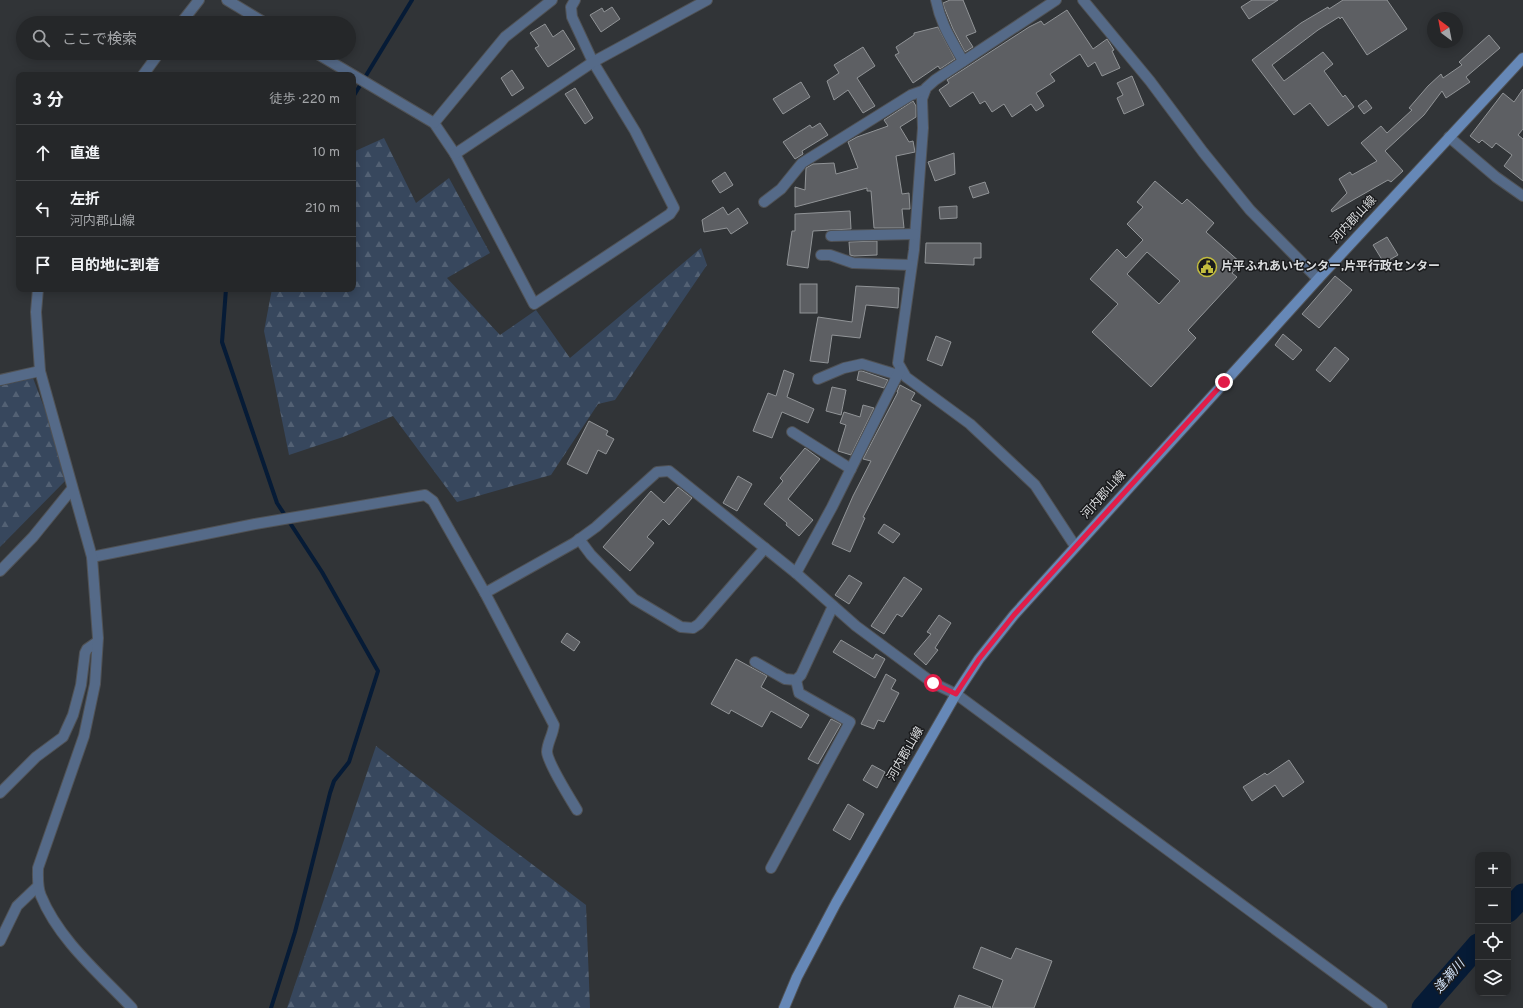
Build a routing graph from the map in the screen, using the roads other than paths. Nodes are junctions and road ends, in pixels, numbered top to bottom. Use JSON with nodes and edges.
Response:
{"nodes":[{"id":1,"x":199,"y":0,"type":"edge"},
{"id":2,"x":226,"y":0,"type":"edge"},
{"id":3,"x":552,"y":0,"type":"edge"},
{"id":4,"x":575,"y":0,"type":"edge"},
{"id":5,"x":707,"y":0,"type":"edge"},
{"id":6,"x":936,"y":0,"type":"edge"},
{"id":7,"x":1056,"y":0,"type":"edge"},
{"id":8,"x":1083,"y":0,"type":"edge"},
{"id":9,"x":186,"y":16,"type":"edge"},
{"id":10,"x":253,"y":16,"type":"edge"},
{"id":11,"x":1523,"y":58,"type":"edge"},
{"id":12,"x":154,"y":60,"type":"edge"},
{"id":13,"x":328,"y":60,"type":"edge"},
{"id":14,"x":963,"y":61,"type":"junction"},
{"id":15,"x":593,"y":62,"type":"junction"},
{"id":16,"x":145,"y":72,"type":"edge"},
{"id":17,"x":348,"y":72,"type":"edge"},
{"id":18,"x":356,"y":77,"type":"edge"},
{"id":19,"x":926,"y":90,"type":"junction"},
{"id":20,"x":434,"y":123,"type":"junction"},
{"id":21,"x":1449,"y":137,"type":"junction"},
{"id":22,"x":455,"y":154,"type":"junction"},
{"id":23,"x":1523,"y":196,"type":"edge"},
{"id":24,"x":764,"y":202,"type":"dead end"},
{"id":25,"x":915,"y":234,"type":"junction"},
{"id":26,"x":831,"y":236,"type":"dead end"},
{"id":27,"x":821,"y":255,"type":"dead end"},
{"id":28,"x":912,"y":265,"type":"junction"},
{"id":29,"x":1318,"y":279,"type":"junction"},
{"id":30,"x":38,"y":292,"type":"edge"},
{"id":31,"x":40,"y":371,"type":"junction"},
{"id":32,"x":899,"y":372,"type":"junction"},
{"id":33,"x":818,"y":379,"type":"dead end"},
{"id":34,"x":0,"y":380,"type":"edge"},
{"id":35,"x":792,"y":432,"type":"dead end"},
{"id":36,"x":851,"y":469,"type":"junction"},
{"id":37,"x":72,"y":489,"type":"junction"},
{"id":38,"x":579,"y":539,"type":"junction"},
{"id":39,"x":1075,"y":546,"type":"junction"},
{"id":40,"x":765,"y":548,"type":"junction"},
{"id":41,"x":92,"y":557,"type":"junction"},
{"id":42,"x":0,"y":571,"type":"edge"},
{"id":43,"x":796,"y":573,"type":"junction"},
{"id":44,"x":484,"y":593,"type":"junction"},
{"id":45,"x":834,"y":606,"type":"junction"},
{"id":46,"x":97,"y":642,"type":"junction"},
{"id":47,"x":755,"y":662,"type":"dead end"},
{"id":48,"x":796,"y":680,"type":"junction"},
{"id":49,"x":956,"y":694,"type":"junction"},
{"id":50,"x":0,"y":793,"type":"edge"},
{"id":51,"x":577,"y":810,"type":"dead end"},
{"id":52,"x":771,"y":868,"type":"dead end"},
{"id":53,"x":38,"y":886,"type":"junction"},
{"id":54,"x":0,"y":941,"type":"edge"},
{"id":55,"x":132,"y":1008,"type":"edge"},
{"id":56,"x":784,"y":1008,"type":"edge"},
{"id":57,"x":1382,"y":1008,"type":"edge"}],
"edges":[{"from":1,"to":9,"type":"street"},
{"from":2,"to":10,"type":"street"},
{"from":3,"to":20,"type":"street"},
{"from":4,"to":15,"type":"street"},
{"from":5,"to":15,"type":"street"},
{"from":6,"to":14,"type":"street"},
{"from":7,"to":14,"type":"street"},
{"from":8,"to":29,"type":"street"},
{"from":11,"to":21,"type":"main road","name":"河内郡山線"},
{"from":12,"to":16,"type":"street"},
{"from":13,"to":17,"type":"street"},
{"from":14,"to":19,"type":"street"},
{"from":15,"to":22,"type":"street"},
{"from":15,"to":22,"type":"street"},
{"from":18,"to":20,"type":"street"},
{"from":19,"to":24,"type":"street"},
{"from":19,"to":25,"type":"street"},
{"from":20,"to":22,"type":"street"},
{"from":21,"to":23,"type":"street"},
{"from":21,"to":29,"type":"main road","name":"河内郡山線"},
{"from":25,"to":26,"type":"street"},
{"from":25,"to":28,"type":"street"},
{"from":27,"to":28,"type":"street"},
{"from":28,"to":32,"type":"street"},
{"from":29,"to":39,"type":"main road","name":"河内郡山線"},
{"from":30,"to":31,"type":"street"},
{"from":31,"to":34,"type":"street"},
{"from":31,"to":37,"type":"street"},
{"from":32,"to":33,"type":"street"},
{"from":32,"to":36,"type":"street"},
{"from":32,"to":39,"type":"street"},
{"from":35,"to":36,"type":"street"},
{"from":36,"to":43,"type":"street"},
{"from":37,"to":41,"type":"street"},
{"from":37,"to":42,"type":"street"},
{"from":38,"to":40,"type":"street"},
{"from":38,"to":40,"type":"street"},
{"from":38,"to":44,"type":"street"},
{"from":39,"to":49,"type":"main road","name":"河内郡山線"},
{"from":40,"to":43,"type":"street"},
{"from":41,"to":44,"type":"street"},
{"from":41,"to":46,"type":"street"},
{"from":43,"to":45,"type":"street"},
{"from":44,"to":51,"type":"street"},
{"from":45,"to":48,"type":"street"},
{"from":45,"to":49,"type":"street"},
{"from":46,"to":50,"type":"street"},
{"from":46,"to":53,"type":"street"},
{"from":47,"to":48,"type":"street"},
{"from":48,"to":52,"type":"street"},
{"from":49,"to":56,"type":"main road","name":"河内郡山線"},
{"from":49,"to":57,"type":"street"},
{"from":53,"to":54,"type":"street"},
{"from":53,"to":55,"type":"street"}]}
